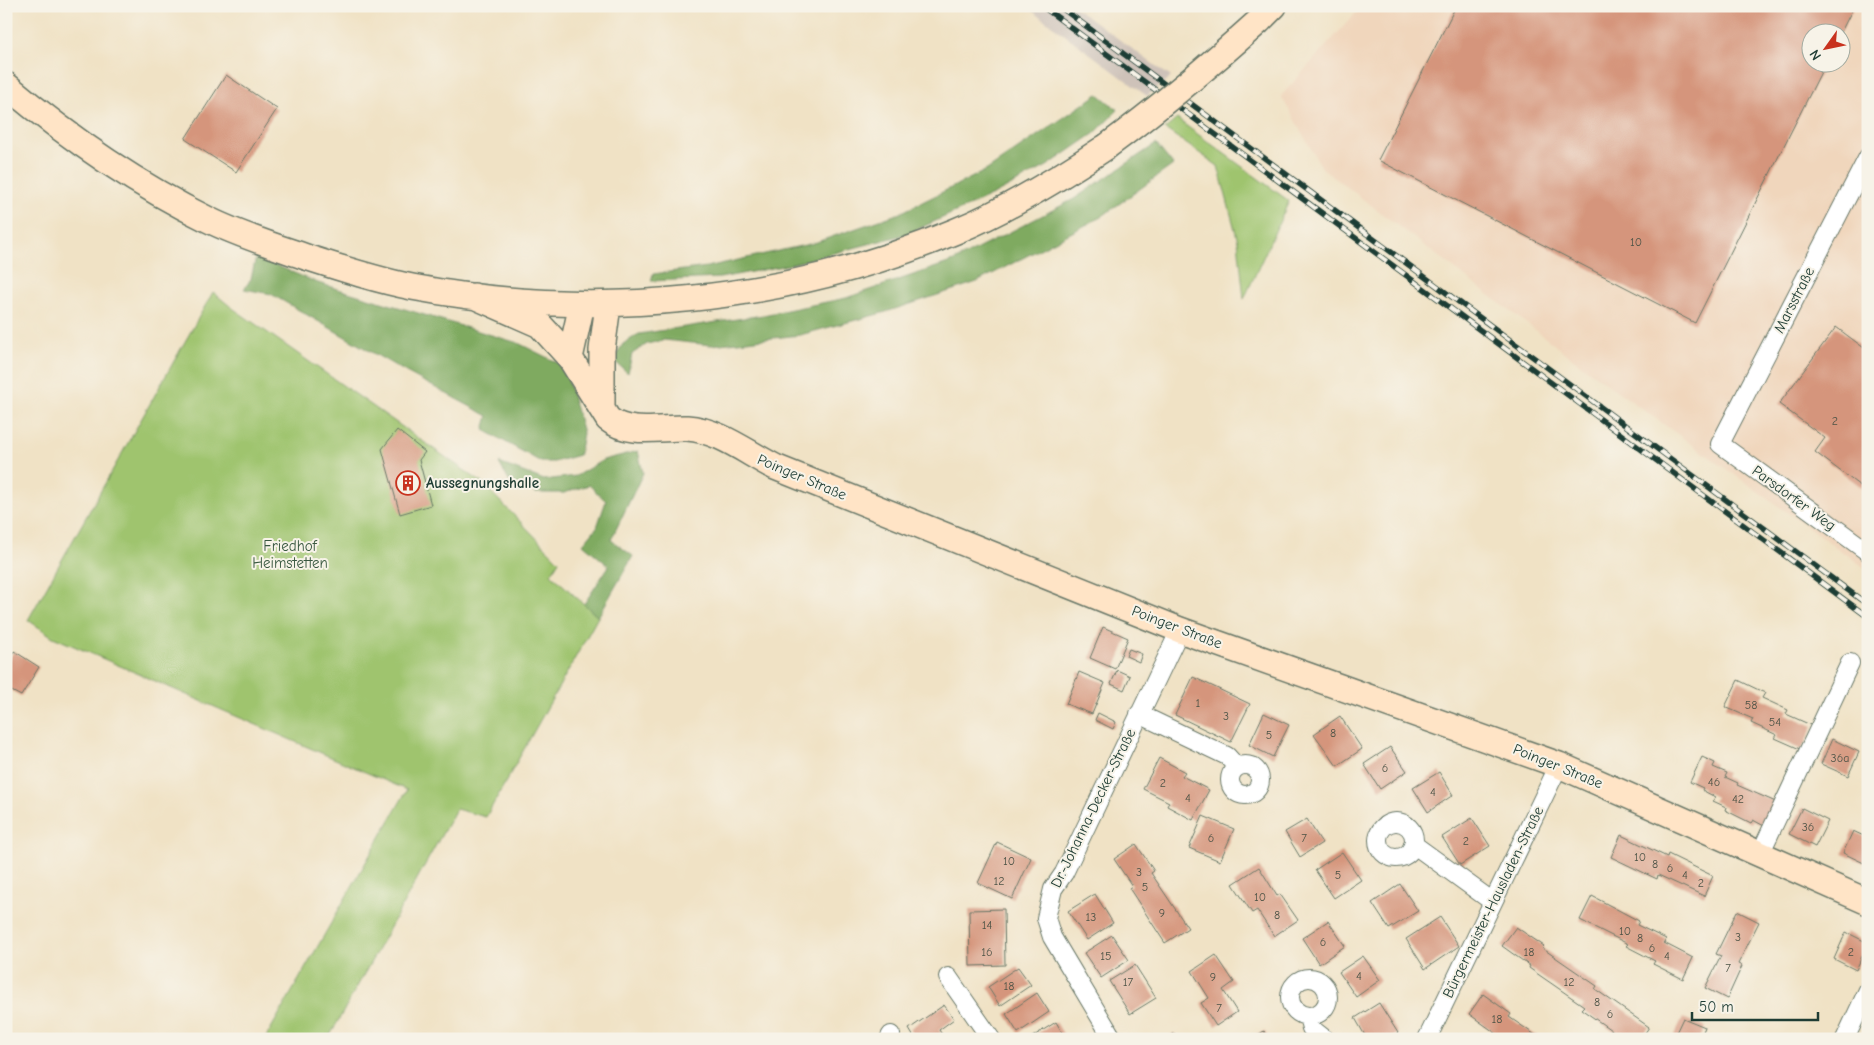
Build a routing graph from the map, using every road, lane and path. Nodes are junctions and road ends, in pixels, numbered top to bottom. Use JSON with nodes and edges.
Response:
{"nodes":[{"id":1,"x":1266,"y":14,"type":"edge"},
{"id":2,"x":6,"y":85,"type":"edge"},
{"id":3,"x":1868,"y":157,"type":"edge"},
{"id":4,"x":474,"y":296,"type":"junction"},
{"id":5,"x":582,"y":304,"type":"junction"},
{"id":6,"x":608,"y":305,"type":"junction"},
{"id":7,"x":570,"y":358,"type":"junction"},
{"id":8,"x":602,"y":407,"type":"junction"},
{"id":9,"x":1720,"y":444,"type":"joint"},
{"id":10,"x":1868,"y":552,"type":"edge"},
{"id":11,"x":1180,"y":630,"type":"junction"},
{"id":12,"x":1850,"y":662,"type":"dead end"},
{"id":13,"x":1139,"y":714,"type":"junction"},
{"id":14,"x":1559,"y":765,"type":"junction"},
{"id":15,"x":1237,"y":767,"type":"dead end"},
{"id":16,"x":1413,"y":844,"type":"dead end"},
{"id":17,"x":1760,"y":854,"type":"junction"},
{"id":18,"x":1493,"y":902,"type":"junction"},
{"id":19,"x":1868,"y":902,"type":"edge"},
{"id":20,"x":948,"y":978,"type":"dead end"},
{"id":21,"x":1868,"y":990,"type":"edge"},
{"id":22,"x":1308,"y":1016,"type":"dead end"},
{"id":23,"x":991,"y":1039,"type":"edge"},
{"id":24,"x":1113,"y":1039,"type":"edge"},
{"id":25,"x":1325,"y":1039,"type":"edge"},
{"id":26,"x":1427,"y":1039,"type":"edge"},
{"id":27,"x":1845,"y":1039,"type":"edge"}],
"edges":[{"from":1,"to":6,"type":"street","bridge":true},
{"from":2,"to":4,"type":"street"},
{"from":3,"to":9,"type":"street","name":"Marsstraße"},
{"from":4,"to":5,"type":"street"},
{"from":4,"to":7,"type":"street","name":"Poinger Straße"},
{"from":5,"to":6,"type":"street"},
{"from":5,"to":7,"type":"street"},
{"from":6,"to":8,"type":"street"},
{"from":7,"to":8,"type":"street","name":"Poinger Straße"},
{"from":8,"to":11,"type":"street","name":"Poinger Straße"},
{"from":9,"to":10,"type":"street","name":"Parsdorfer Weg"},
{"from":11,"to":13,"type":"street","name":"Dr.-Johanna-Decker-Straße"},
{"from":11,"to":14,"type":"street","name":"Poinger Straße"},
{"from":12,"to":17,"type":"street"},
{"from":13,"to":15,"type":"street"},
{"from":13,"to":24,"type":"street","name":"Dr.-Johanna-Decker-Straße"},
{"from":14,"to":17,"type":"street","name":"Poinger Straße"},
{"from":14,"to":18,"type":"street","name":"Bürgermeister-Hausladen-Straße"},
{"from":16,"to":18,"type":"street"},
{"from":17,"to":19,"type":"street","name":"Poinger Straße"},
{"from":18,"to":26,"type":"street","name":"Bürgermeister-Hausladen-Straße"},
{"from":20,"to":23,"type":"street"},
{"from":21,"to":27,"type":"street"},
{"from":22,"to":25,"type":"street"}]}
